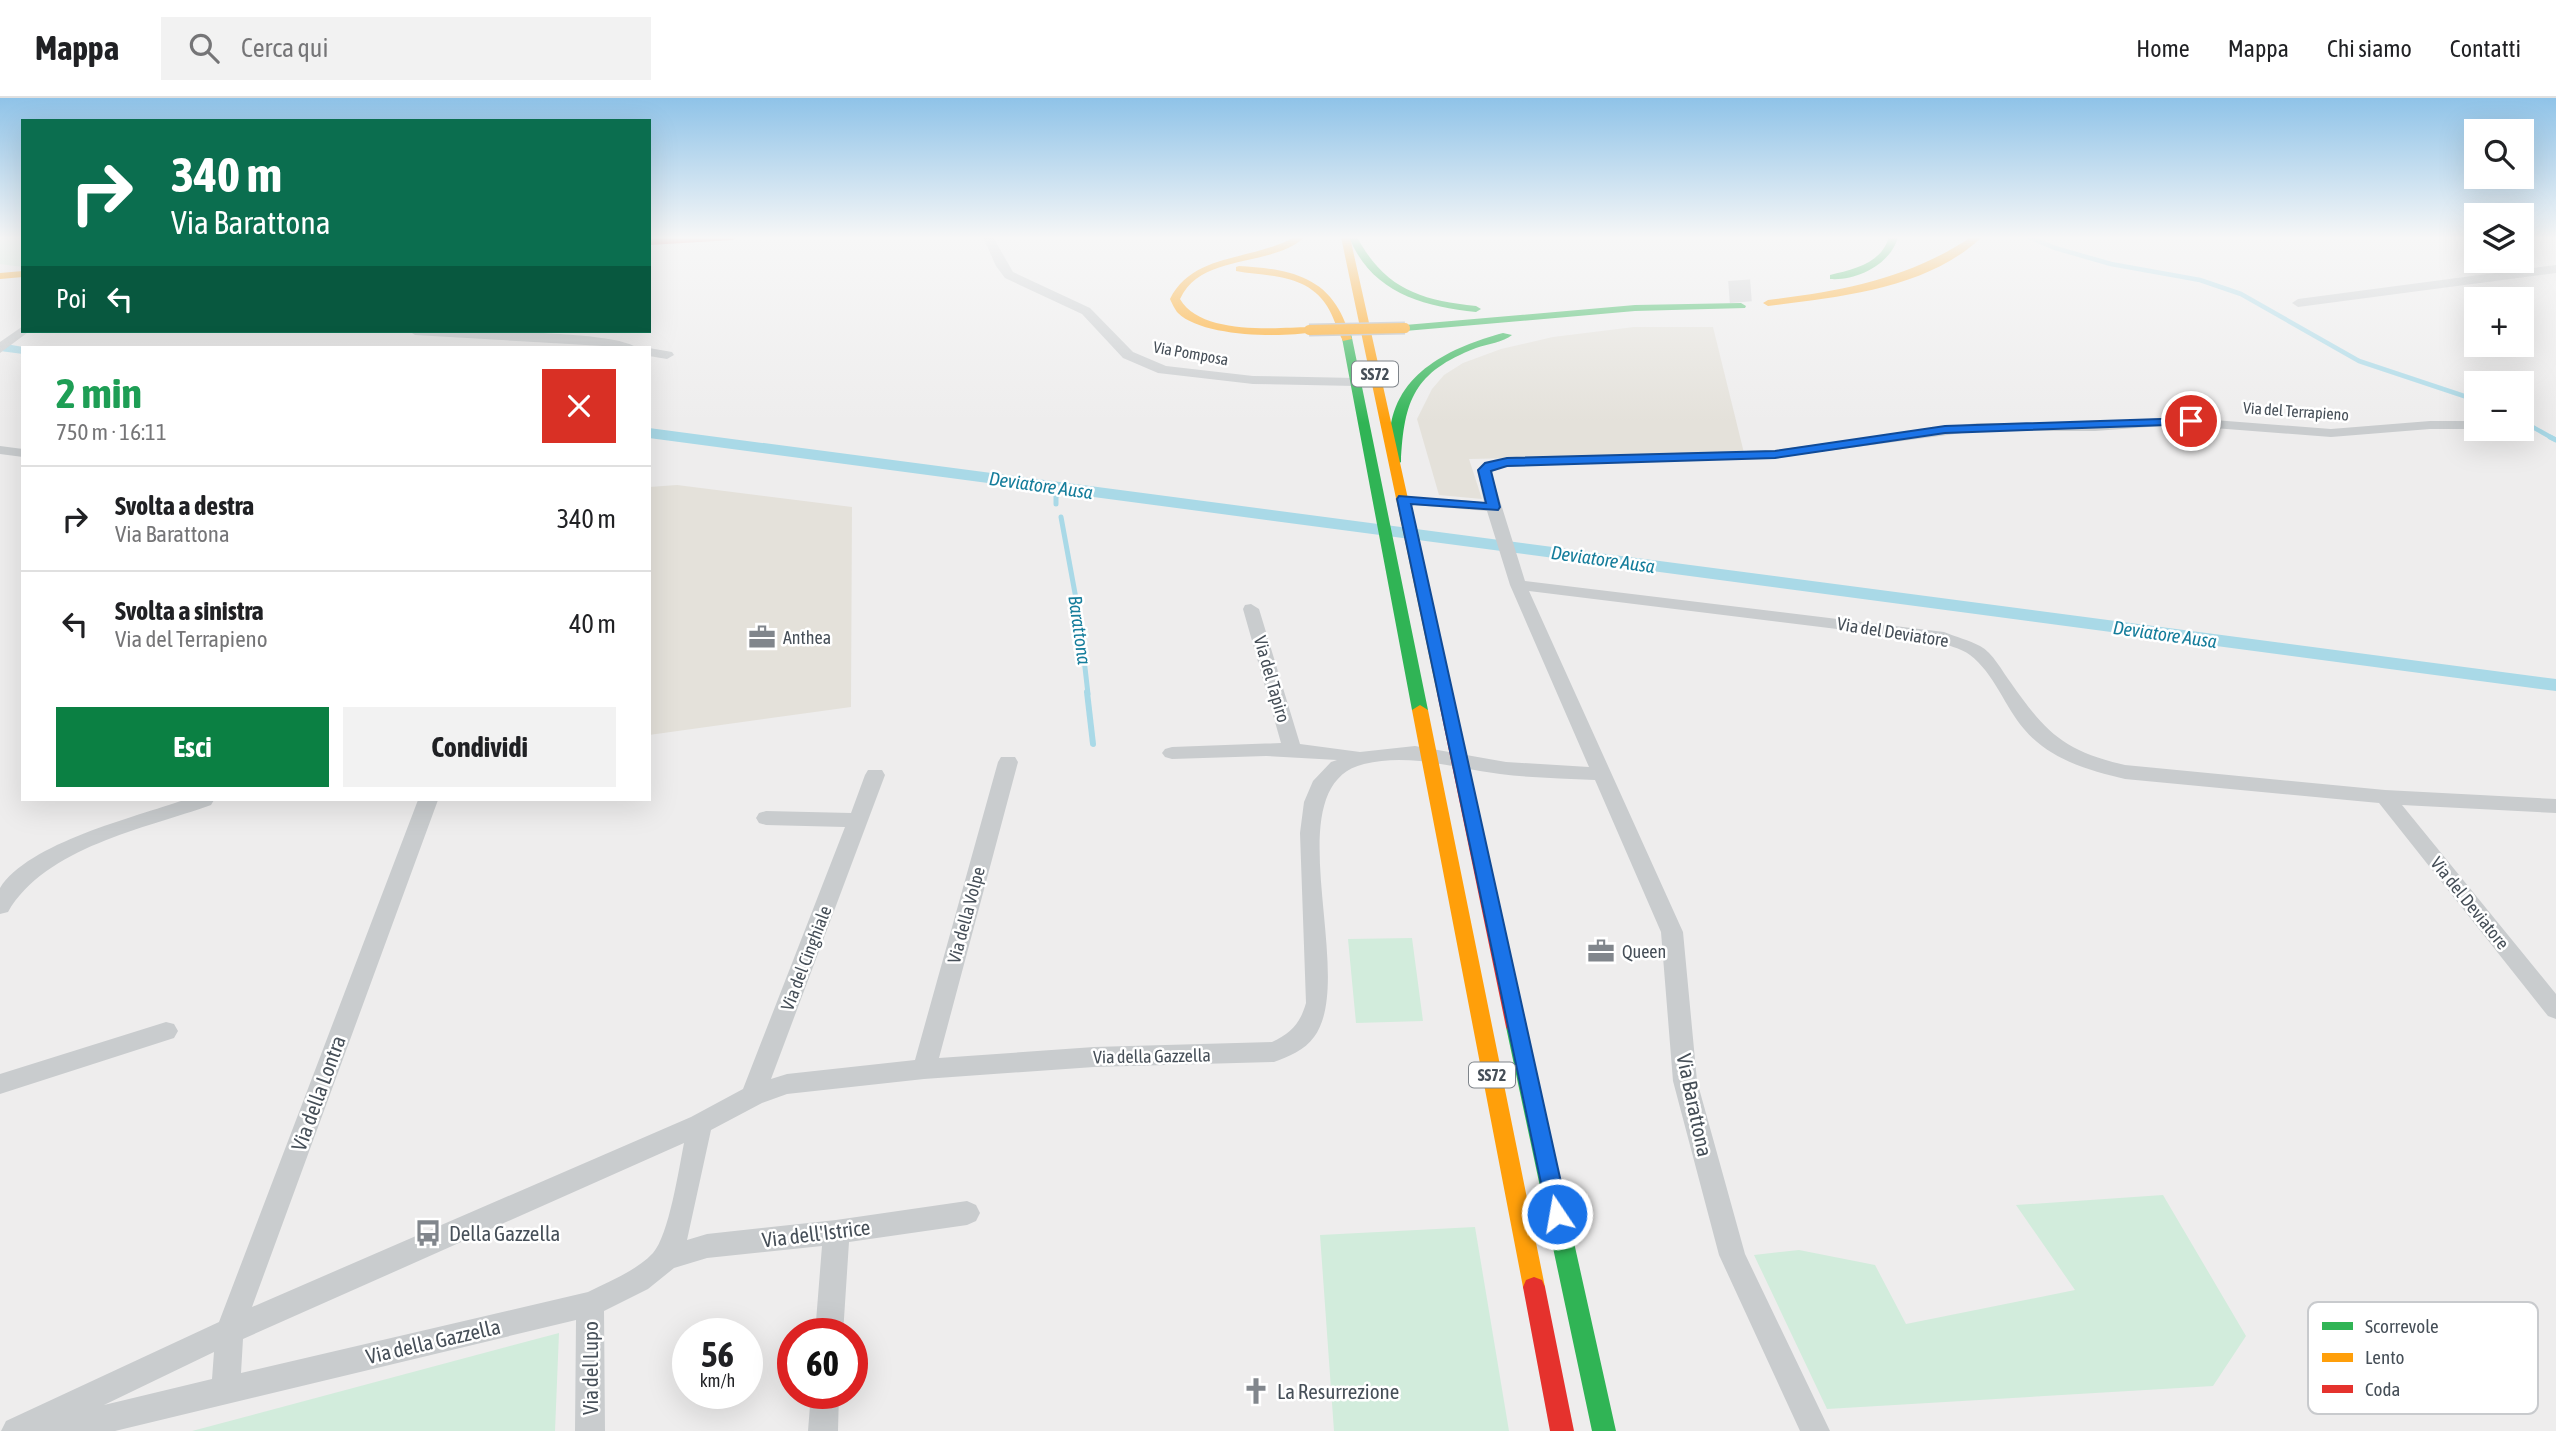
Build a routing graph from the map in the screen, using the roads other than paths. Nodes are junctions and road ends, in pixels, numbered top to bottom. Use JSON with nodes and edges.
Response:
{"nodes":[{"id":1,"x":1061,"y":299,"type":"edge"},
{"id":2,"x":1175,"y":299,"type":"edge"},
{"id":3,"x":1327,"y":299,"type":"edge"},
{"id":4,"x":1340,"y":299,"type":"edge"},
{"id":5,"x":1359,"y":299,"type":"edge"},
{"id":6,"x":1421,"y":299,"type":"edge"},
{"id":7,"x":1684,"y":299,"type":"edge"},
{"id":8,"x":1796,"y":299,"type":"edge"},
{"id":9,"x":2327,"y":299,"type":"edge"},
{"id":10,"x":1769,"y":303,"type":"tunnel mouth"},
{"id":11,"x":2298,"y":303,"type":"dead end"},
{"id":12,"x":1741,"y":306,"type":"tunnel mouth"},
{"id":13,"x":1630,"y":308,"type":"junction"},
{"id":14,"x":21,"y":332,"type":"edge"},
{"id":15,"x":453,"y":333,"type":"edge"},
{"id":16,"x":1347,"y":339,"type":"junction"},
{"id":17,"x":621,"y":346,"type":"edge"},
{"id":18,"x":0,"y":349,"type":"edge"},
{"id":19,"x":651,"y":352,"type":"edge"},
{"id":20,"x":667,"y":355,"type":"dead end"},
{"id":21,"x":1356,"y":382,"type":"junction"},
{"id":22,"x":2464,"y":425,"type":"edge"},
{"id":23,"x":0,"y":450,"type":"edge"},
{"id":24,"x":21,"y":453,"type":"edge"},
{"id":25,"x":1395,"y":462,"type":"junction"},
{"id":26,"x":1405,"y":505,"type":"junction"},
{"id":27,"x":1496,"y":512,"type":"junction"},
{"id":28,"x":1515,"y":580,"type":"junction"},
{"id":29,"x":1251,"y":609,"type":"dead end"},
{"id":30,"x":1292,"y":750,"type":"junction"},
{"id":31,"x":1172,"y":753,"type":"dead end"},
{"id":32,"x":1429,"y":753,"type":"junction"},
{"id":33,"x":1360,"y":758,"type":"junction"},
{"id":34,"x":1008,"y":761,"type":"dead end"},
{"id":35,"x":1460,"y":762,"type":"junction"},
{"id":36,"x":1600,"y":774,"type":"junction"},
{"id":37,"x":875,"y":775,"type":"dead end"},
{"id":38,"x":2385,"y":797,"type":"junction"},
{"id":39,"x":201,"y":801,"type":"edge"},
{"id":40,"x":428,"y":801,"type":"edge"},
{"id":41,"x":2556,"y":806,"type":"edge"},
{"id":42,"x":765,"y":818,"type":"dead end"},
{"id":43,"x":858,"y":820,"type":"junction"},
{"id":44,"x":0,"y":906,"type":"edge"},
{"id":45,"x":2556,"y":1010,"type":"edge"},
{"id":46,"x":166,"y":1031,"type":"dead end"},
{"id":47,"x":924,"y":1069,"type":"junction"},
{"id":48,"x":0,"y":1084,"type":"edge"},
{"id":49,"x":753,"y":1096,"type":"junction"},
{"id":50,"x":700,"y":1124,"type":"junction"},
{"id":51,"x":967,"y":1213,"type":"dead end"},
{"id":52,"x":836,"y":1232,"type":"junction"},
{"id":53,"x":667,"y":1258,"type":"junction"},
{"id":54,"x":590,"y":1304,"type":"junction"},
{"id":55,"x":831,"y":1318,"type":"edge"},
{"id":56,"x":229,"y":1331,"type":"junction"},
{"id":57,"x":226,"y":1390,"type":"junction"},
{"id":58,"x":824,"y":1409,"type":"edge"},
{"id":59,"x":16,"y":1431,"type":"edge"},
{"id":60,"x":54,"y":1431,"type":"edge"},
{"id":61,"x":590,"y":1431,"type":"edge"},
{"id":62,"x":823,"y":1431,"type":"edge"},
{"id":63,"x":1562,"y":1431,"type":"edge"},
{"id":64,"x":1604,"y":1431,"type":"edge"},
{"id":65,"x":1815,"y":1431,"type":"edge"}],
"edges":[{"from":1,"to":21,"type":"street","name":"Via Pomposa"},
{"from":2,"to":13,"type":"main road","bridge":true},
{"from":3,"to":16,"type":"main road"},
{"from":4,"to":16,"type":"main road","number":"SS72"},
{"from":5,"to":25,"type":"main road","number":"SS72"},
{"from":6,"to":13,"type":"main road"},
{"from":7,"to":13,"type":"main road"},
{"from":8,"to":10,"type":"main road"},
{"from":9,"to":11,"type":"street"},
{"from":12,"to":13,"type":"main road"},
{"from":13,"to":25,"type":"main road"},
{"from":14,"to":18,"type":"street"},
{"from":15,"to":17,"type":"street"},
{"from":16,"to":21,"type":"main road","number":"SS72"},
{"from":19,"to":20,"type":"street"},
{"from":21,"to":32,"type":"main road","number":"SS72"},
{"from":22,"to":27,"type":"street","name":"Via del Terrapieno"},
{"from":23,"to":24,"type":"street"},
{"from":25,"to":26,"type":"main road","number":"SS72"},
{"from":26,"to":27,"type":"street"},
{"from":26,"to":35,"type":"main road","number":"SS72"},
{"from":27,"to":28,"type":"street","name":"Via Barattona"},
{"from":28,"to":36,"type":"street","name":"Via Barattona"},
{"from":28,"to":38,"type":"street","name":"Via del Deviatore"},
{"from":29,"to":30,"type":"street","name":"Via del Tapiro"},
{"from":30,"to":31,"type":"street","name":"Via della Gazzella"},
{"from":30,"to":33,"type":"street","name":"Via della Gazzella"},
{"from":32,"to":33,"type":"street","name":"Via della Gazzella"},
{"from":32,"to":35,"type":"street","name":"Via della Gazzella"},
{"from":32,"to":63,"type":"main road","number":"SS72"},
{"from":33,"to":47,"type":"street","name":"Via della Gazzella"},
{"from":34,"to":47,"type":"street","name":"Via della Volpe"},
{"from":35,"to":36,"type":"street"},
{"from":35,"to":64,"type":"main road","number":"SS72"},
{"from":36,"to":65,"type":"street","name":"Via Barattona"},
{"from":37,"to":43,"type":"street","name":"Via del Cinghiale"},
{"from":38,"to":41,"type":"street","name":"Via del Deviatore"},
{"from":38,"to":45,"type":"street","name":"Via del Deviatore"},
{"from":39,"to":44,"type":"street"},
{"from":40,"to":56,"type":"street","name":"Via della Lontra"},
{"from":42,"to":43,"type":"street"},
{"from":43,"to":49,"type":"street","name":"Via del Cinghiale"},
{"from":46,"to":48,"type":"street"},
{"from":47,"to":49,"type":"street","name":"Via della Gazzella"},
{"from":49,"to":50,"type":"street","name":"Via della Gazzella"},
{"from":50,"to":53,"type":"street"},
{"from":50,"to":56,"type":"street","name":"Via della Gazzella"},
{"from":51,"to":52,"type":"street","name":"Via dell'Istrice"},
{"from":52,"to":53,"type":"street","name":"Via dell'Istrice"},
{"from":52,"to":55,"type":"street"},
{"from":53,"to":54,"type":"street","name":"Via della Gazzella"},
{"from":54,"to":57,"type":"street","name":"Via della Gazzella"},
{"from":54,"to":61,"type":"street","name":"Via del Lupo"},
{"from":56,"to":57,"type":"street","name":"Via della Lontra"},
{"from":56,"to":59,"type":"street","name":"Via della Gazzella"},
{"from":57,"to":60,"type":"street","name":"Via della Gazzella"},
{"from":58,"to":62,"type":"street"}]}
